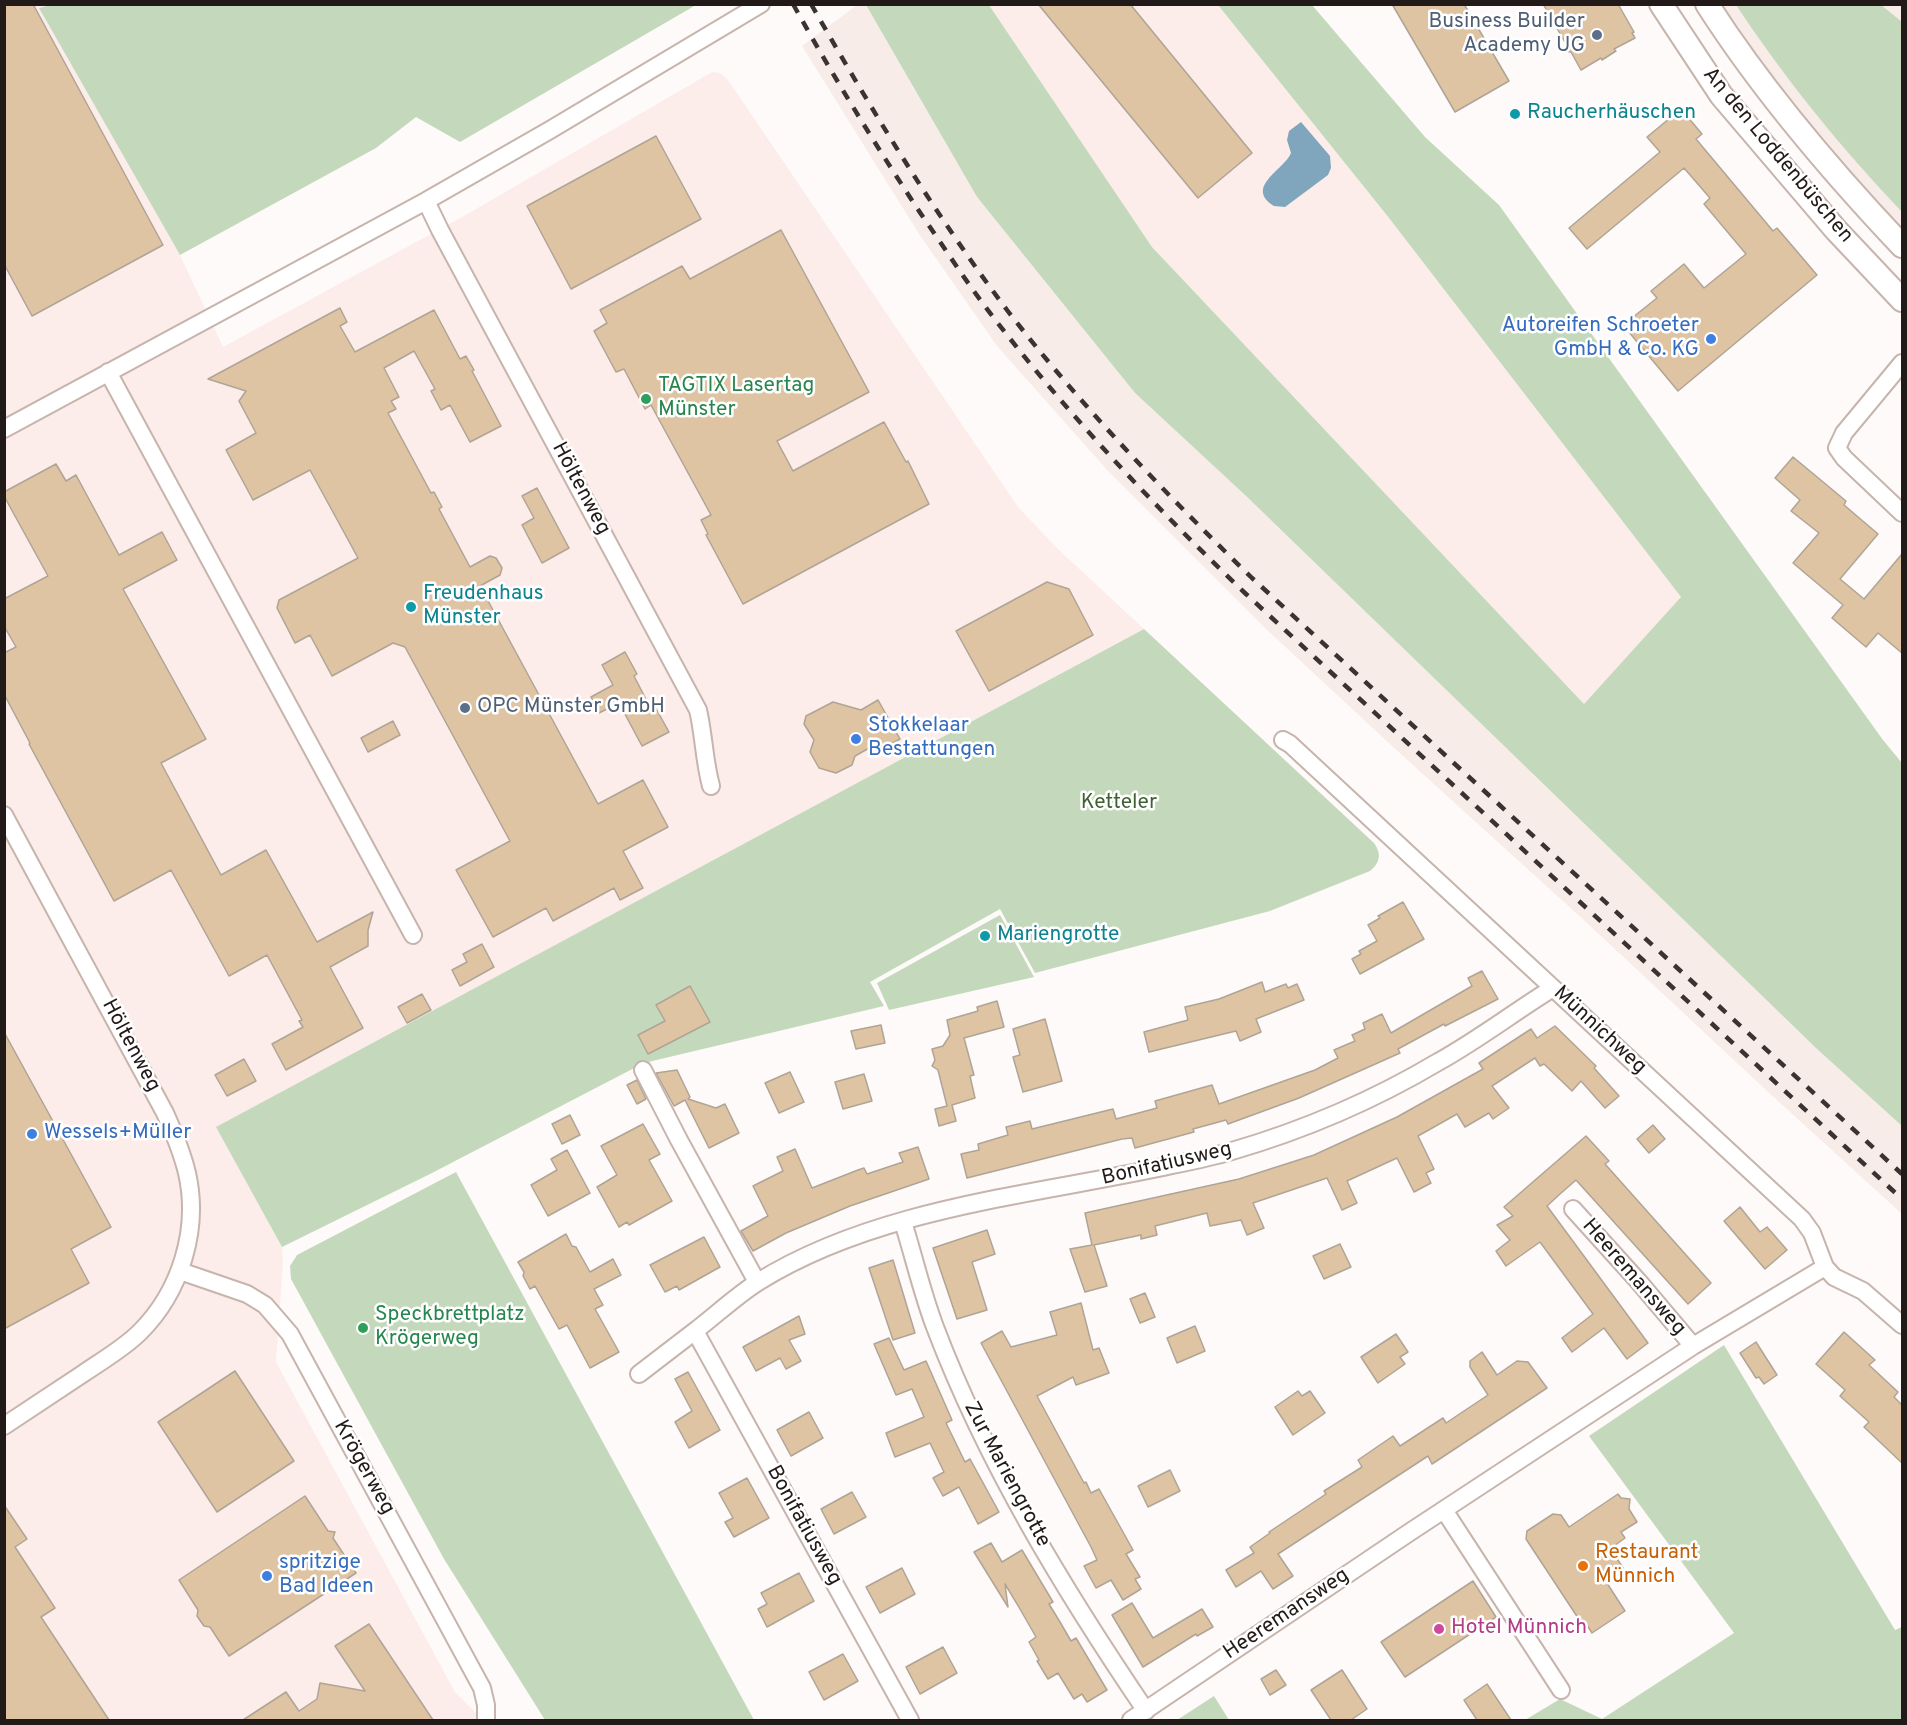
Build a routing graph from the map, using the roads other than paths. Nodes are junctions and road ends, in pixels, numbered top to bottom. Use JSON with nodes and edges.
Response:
{"nodes":[{"id":1,"x":761,"y":4,"type":"edge"},
{"id":2,"x":1660,"y":4,"type":"edge"},
{"id":3,"x":1707,"y":4,"type":"edge"},
{"id":4,"x":426,"y":201,"type":"junction"},
{"id":5,"x":1902,"y":246,"type":"edge"},
{"id":6,"x":1902,"y":300,"type":"edge"},
{"id":7,"x":1902,"y":363,"type":"edge"},
{"id":8,"x":108,"y":372,"type":"junction"},
{"id":9,"x":4,"y":429,"type":"edge"},
{"id":10,"x":1902,"y":513,"type":"edge"},
{"id":11,"x":1283,"y":740,"type":"dead end"},
{"id":12,"x":711,"y":786,"type":"dead end"},
{"id":13,"x":4,"y":815,"type":"edge"},
{"id":14,"x":413,"y":935,"type":"dead end"},
{"id":15,"x":1553,"y":988,"type":"junction"},
{"id":16,"x":643,"y":1070,"type":"dead end"},
{"id":17,"x":1573,"y":1209,"type":"dead end"},
{"id":18,"x":903,"y":1222,"type":"junction"},
{"id":19,"x":1825,"y":1267,"type":"junction"},
{"id":20,"x":180,"y":1271,"type":"junction"},
{"id":21,"x":757,"y":1282,"type":"junction"},
{"id":22,"x":1902,"y":1325,"type":"edge"},
{"id":23,"x":696,"y":1331,"type":"junction"},
{"id":24,"x":1693,"y":1346,"type":"junction"},
{"id":25,"x":639,"y":1374,"type":"dead end"},
{"id":26,"x":4,"y":1426,"type":"edge"},
{"id":27,"x":1444,"y":1510,"type":"junction"},
{"id":28,"x":1562,"y":1690,"type":"dead end"},
{"id":29,"x":1146,"y":1711,"type":"junction"},
{"id":30,"x":486,"y":1720,"type":"edge"},
{"id":31,"x":910,"y":1720,"type":"edge"},
{"id":32,"x":1131,"y":1720,"type":"edge"}],
"edges":[{"from":1,"to":4,"type":"street"},
{"from":2,"to":6,"type":"main road","name":"An den Loddenbüschen"},
{"from":3,"to":5,"type":"main road","name":"An den Loddenbüschen"},
{"from":4,"to":8,"type":"street"},
{"from":4,"to":12,"type":"street","name":"Höltenweg"},
{"from":7,"to":10,"type":"street"},
{"from":8,"to":9,"type":"street"},
{"from":8,"to":14,"type":"street"},
{"from":11,"to":15,"type":"street","name":"Münnichweg"},
{"from":13,"to":20,"type":"street","name":"Höltenweg"},
{"from":15,"to":18,"type":"street","name":"Bonifatiusweg"},
{"from":15,"to":19,"type":"street","name":"Münnichweg"},
{"from":16,"to":21,"type":"street"},
{"from":17,"to":24,"type":"street","name":"Heeremansweg"},
{"from":18,"to":21,"type":"street","name":"Bonifatiusweg"},
{"from":18,"to":29,"type":"street","name":"Zur Mariengrotte"},
{"from":19,"to":22,"type":"street"},
{"from":19,"to":24,"type":"street","name":"Heeremansweg"},
{"from":20,"to":26,"type":"street","name":"Höltenweg"},
{"from":20,"to":30,"type":"street","name":"Krögerweg"},
{"from":21,"to":23,"type":"street","name":"Bonifatiusweg"},
{"from":23,"to":25,"type":"street","name":"Bonifatiusweg"},
{"from":23,"to":31,"type":"street","name":"Bonifatiusweg"},
{"from":24,"to":27,"type":"street","name":"Heeremansweg"},
{"from":27,"to":28,"type":"street"},
{"from":27,"to":29,"type":"street","name":"Heeremansweg"},
{"from":29,"to":32,"type":"street","name":"Heeremansweg"}]}
